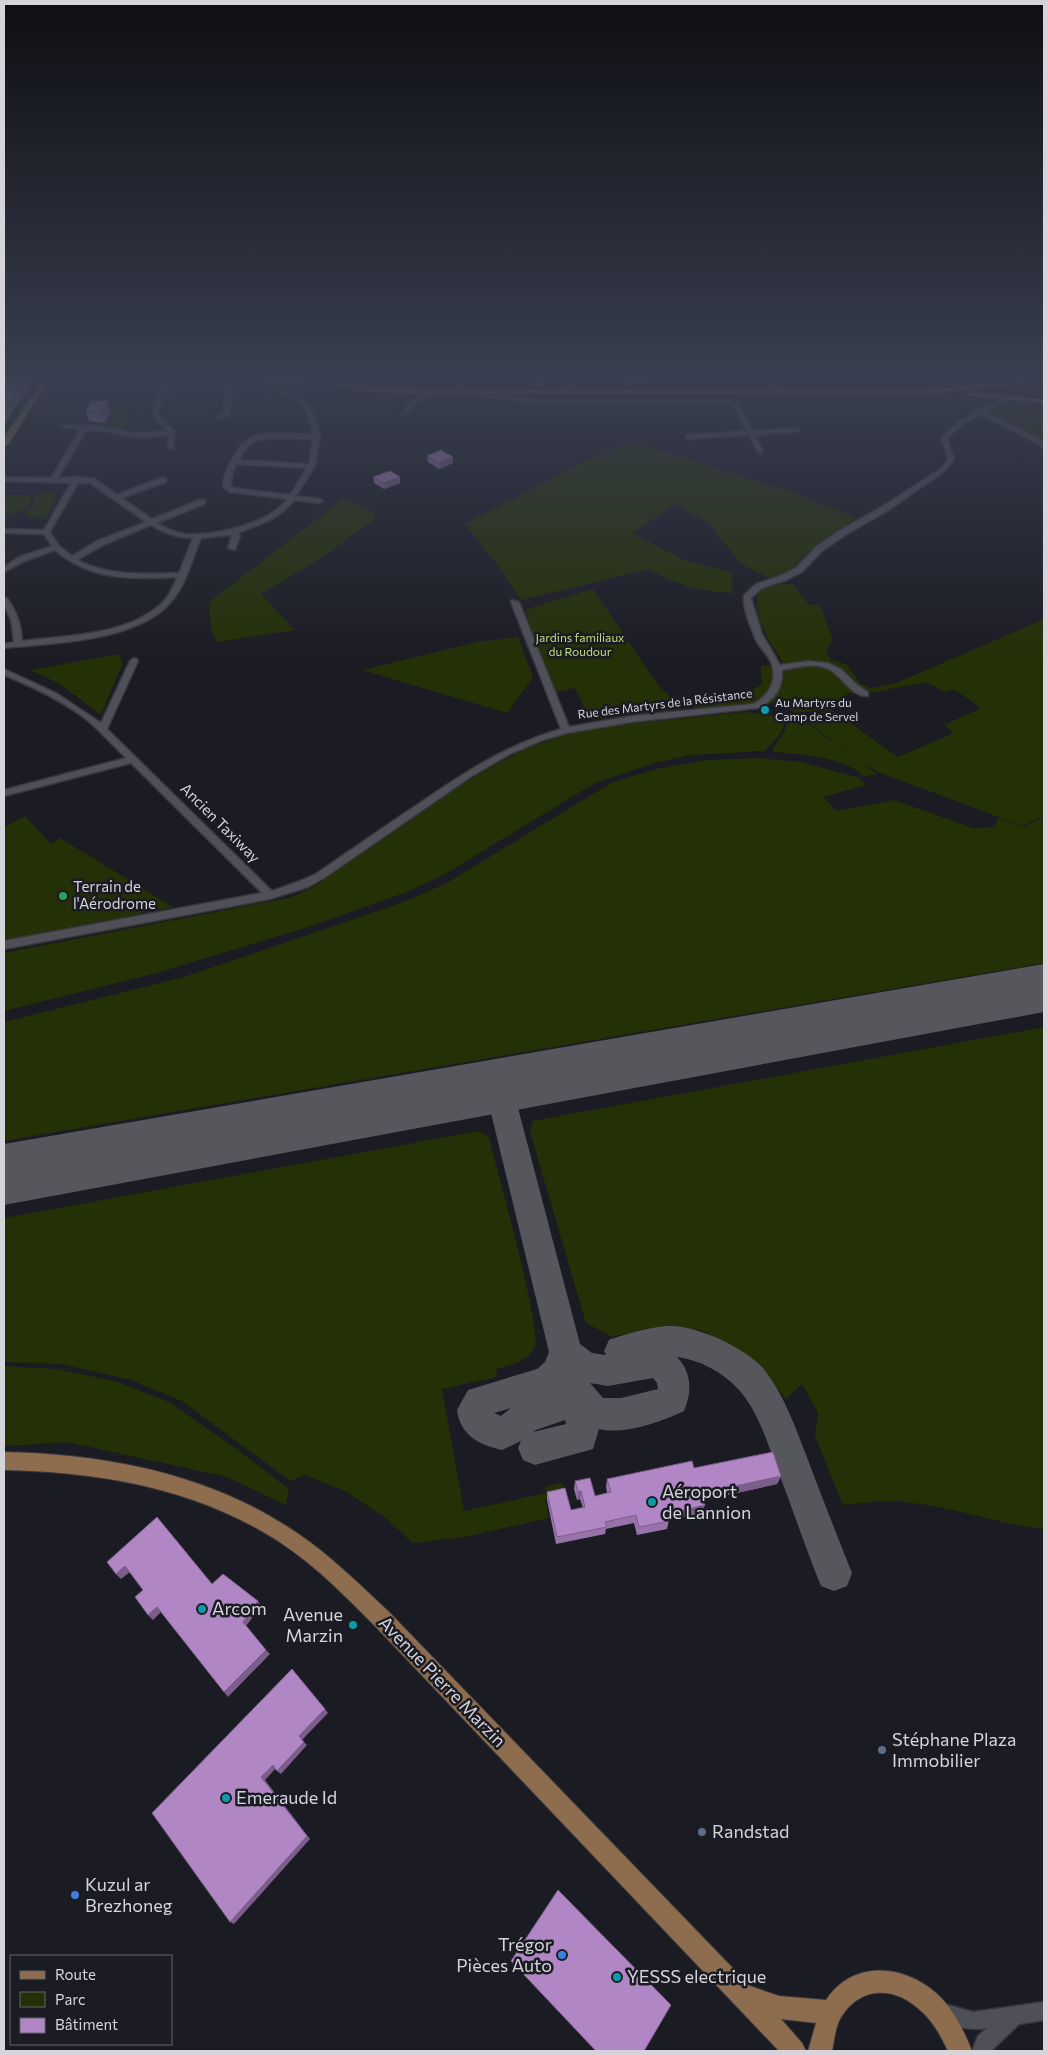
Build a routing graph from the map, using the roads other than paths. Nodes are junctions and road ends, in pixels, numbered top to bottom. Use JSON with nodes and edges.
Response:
{"nodes":[{"id":1,"x":59,"y":472,"type":"edge"},
{"id":2,"x":230,"y":472,"type":"edge"},
{"id":3,"x":308,"y":472,"type":"edge"},
{"id":4,"x":938,"y":472,"type":"edge"},
{"id":5,"x":4,"y":479,"type":"edge"},
{"id":6,"x":77,"y":479,"type":"junction"},
{"id":7,"x":54,"y":480,"type":"junction"},
{"id":8,"x":163,"y":480,"type":"dead end"},
{"id":9,"x":116,"y":498,"type":"junction"},
{"id":10,"x":292,"y":498,"type":"junction"},
{"id":11,"x":319,"y":501,"type":"dead end"},
{"id":12,"x":202,"y":502,"type":"dead end"},
{"id":13,"x":151,"y":522,"type":"junction"},
{"id":14,"x":4,"y":531,"type":"edge"},
{"id":15,"x":46,"y":532,"type":"junction"},
{"id":16,"x":234,"y":532,"type":"junction"},
{"id":17,"x":198,"y":536,"type":"junction"},
{"id":18,"x":55,"y":546,"type":"junction"},
{"id":19,"x":232,"y":548,"type":"dead end"},
{"id":20,"x":73,"y":559,"type":"junction"},
{"id":21,"x":4,"y":570,"type":"edge"},
{"id":22,"x":180,"y":575,"type":"junction"},
{"id":23,"x":4,"y":600,"type":"edge"},
{"id":24,"x":515,"y":602,"type":"dead end"},
{"id":25,"x":18,"y":644,"type":"junction"},
{"id":26,"x":4,"y":646,"type":"edge"},
{"id":27,"x":134,"y":661,"type":"dead end"},
{"id":28,"x":777,"y":668,"type":"junction"},
{"id":29,"x":4,"y":672,"type":"edge"},
{"id":30,"x":865,"y":694,"type":"dead end"},
{"id":31,"x":102,"y":730,"type":"junction"},
{"id":32,"x":566,"y":730,"type":"junction"},
{"id":33,"x":132,"y":758,"type":"junction"},
{"id":34,"x":4,"y":793,"type":"edge"},
{"id":35,"x":270,"y":895,"type":"junction"},
{"id":36,"x":4,"y":945,"type":"edge"},
{"id":37,"x":4,"y":1461,"type":"edge"},
{"id":38,"x":739,"y":1991,"type":"junction"},
{"id":39,"x":938,"y":2011,"type":"junction"},
{"id":40,"x":1044,"y":2011,"type":"edge"},
{"id":41,"x":831,"y":2012,"type":"junction"},
{"id":42,"x":1013,"y":2017,"type":"junction"},
{"id":43,"x":794,"y":2051,"type":"edge"},
{"id":44,"x":820,"y":2051,"type":"edge"},
{"id":45,"x":960,"y":2051,"type":"edge"},
{"id":46,"x":981,"y":2051,"type":"edge"}],
"edges":[{"from":1,"to":7,"type":"street"},
{"from":2,"to":10,"type":"street"},
{"from":3,"to":10,"type":"street"},
{"from":4,"to":28,"type":"street"},
{"from":5,"to":7,"type":"street"},
{"from":6,"to":7,"type":"street"},
{"from":6,"to":9,"type":"street"},
{"from":6,"to":15,"type":"street"},
{"from":8,"to":9,"type":"street"},
{"from":9,"to":13,"type":"street"},
{"from":10,"to":11,"type":"street"},
{"from":10,"to":16,"type":"street"},
{"from":12,"to":13,"type":"street"},
{"from":13,"to":17,"type":"street"},
{"from":13,"to":20,"type":"street"},
{"from":14,"to":15,"type":"street"},
{"from":15,"to":18,"type":"street"},
{"from":16,"to":17,"type":"street"},
{"from":16,"to":19,"type":"street"},
{"from":17,"to":22,"type":"street"},
{"from":18,"to":20,"type":"street"},
{"from":18,"to":21,"type":"street"},
{"from":20,"to":22,"type":"street"},
{"from":22,"to":25,"type":"street"},
{"from":23,"to":25,"type":"street"},
{"from":24,"to":32,"type":"street"},
{"from":25,"to":26,"type":"street"},
{"from":27,"to":31,"type":"street"},
{"from":28,"to":30,"type":"street"},
{"from":28,"to":32,"type":"street","name":"Rue des Martyrs de la Résistance"},
{"from":29,"to":31,"type":"street","name":"Ancien Taxiway"},
{"from":31,"to":33,"type":"street","name":"Ancien Taxiway"},
{"from":32,"to":35,"type":"street","name":"Rue des Martyrs de la Résistance"},
{"from":33,"to":34,"type":"street"},
{"from":33,"to":35,"type":"street","name":"Ancien Taxiway"},
{"from":35,"to":36,"type":"street","name":"Rue des Martyrs de la Résistance"},
{"from":37,"to":38,"type":"main road","name":"Avenue Pierre Marzin"},
{"from":38,"to":41,"type":"main road"},
{"from":38,"to":43,"type":"main road","name":"Avenue Pierre Marzin"},
{"from":39,"to":41,"type":"main road"},
{"from":39,"to":42,"type":"street"},
{"from":39,"to":45,"type":"main road"},
{"from":40,"to":42,"type":"street"},
{"from":41,"to":44,"type":"main road"},
{"from":42,"to":46,"type":"street"}]}
